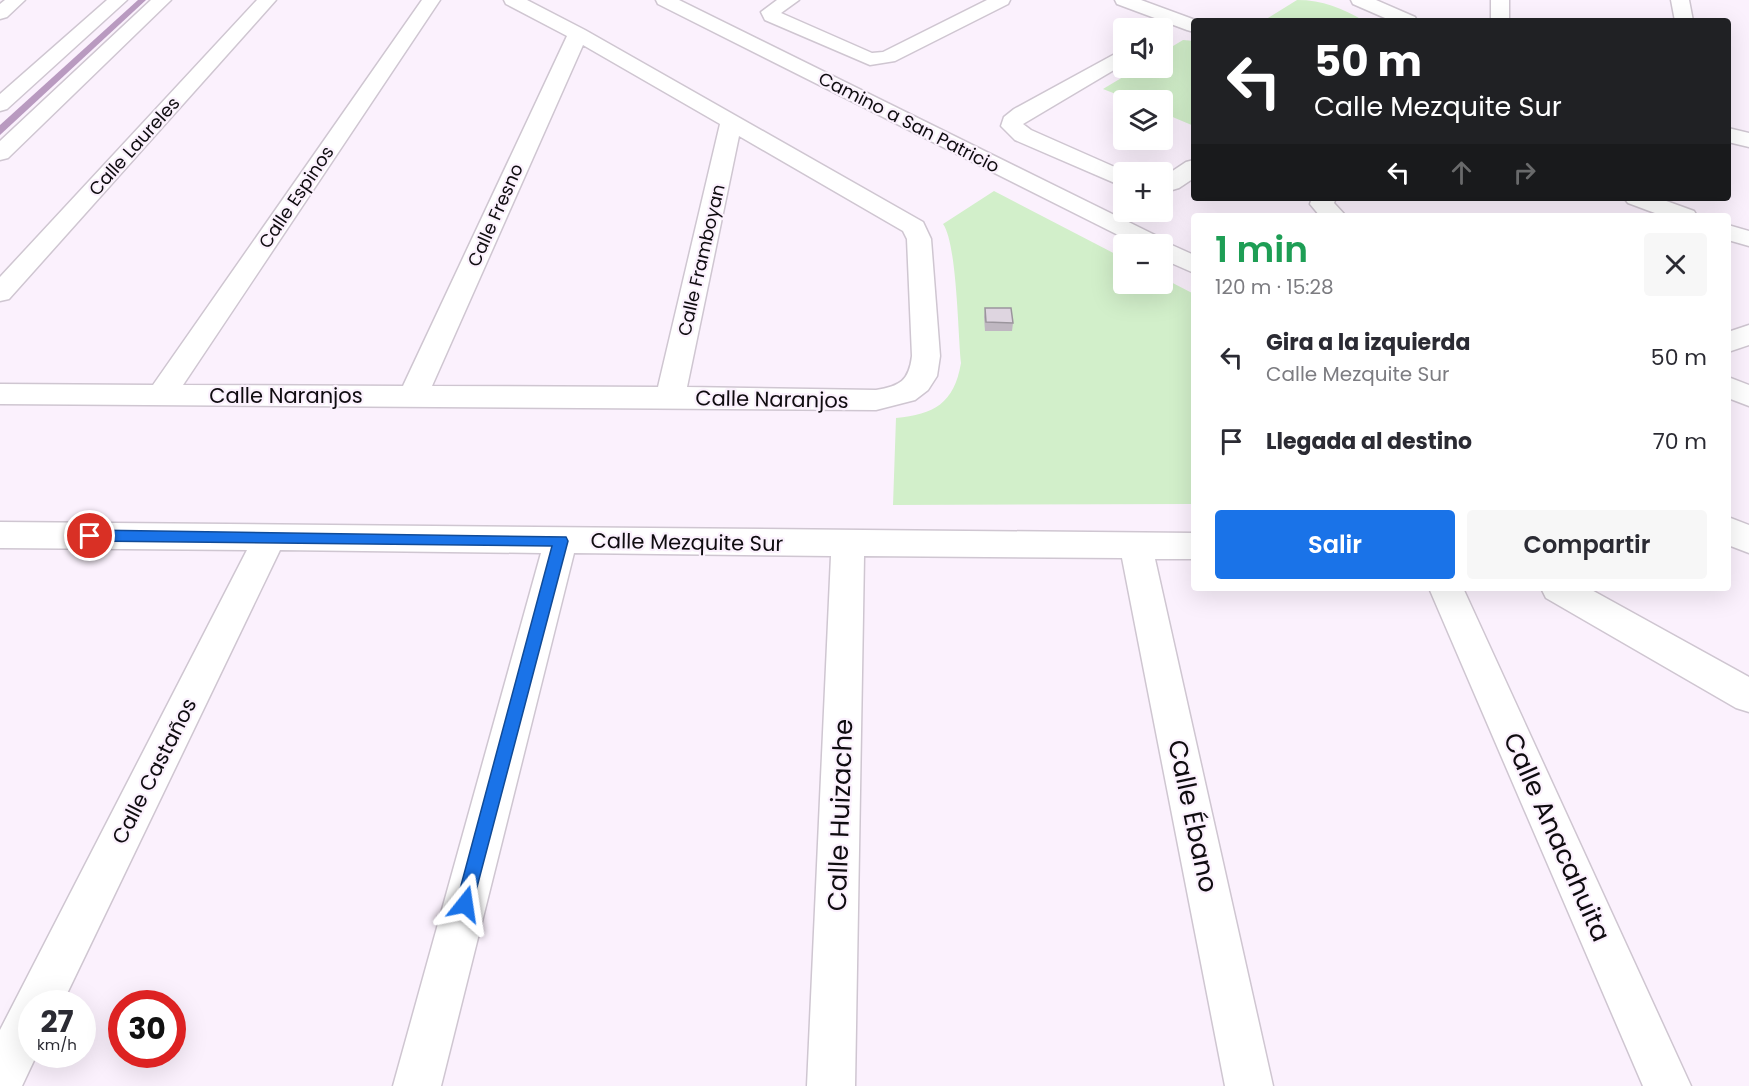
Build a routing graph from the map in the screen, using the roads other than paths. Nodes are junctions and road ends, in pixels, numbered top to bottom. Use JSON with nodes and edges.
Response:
{"nodes":[{"id":1,"x":16,"y":0,"type":"edge"},
{"id":2,"x":118,"y":0,"type":"edge"},
{"id":3,"x":162,"y":0,"type":"edge"},
{"id":4,"x":267,"y":0,"type":"edge"},
{"id":5,"x":431,"y":0,"type":"edge"},
{"id":6,"x":513,"y":0,"type":"edge"},
{"id":7,"x":665,"y":0,"type":"edge"},
{"id":8,"x":790,"y":0,"type":"edge"},
{"id":9,"x":1001,"y":0,"type":"edge"},
{"id":10,"x":1124,"y":0,"type":"edge"},
{"id":11,"x":1360,"y":0,"type":"edge"},
{"id":12,"x":1500,"y":0,"type":"edge"},
{"id":13,"x":1680,"y":0,"type":"edge"},
{"id":14,"x":0,"y":13,"type":"edge"},
{"id":15,"x":1401,"y":18,"type":"edge"},
{"id":16,"x":1500,"y":18,"type":"edge"},
{"id":17,"x":1683,"y":18,"type":"edge"},
{"id":18,"x":1188,"y":23,"type":"edge"},
{"id":19,"x":1173,"y":28,"type":"edge"},
{"id":20,"x":578,"y":34,"type":"junction"},
{"id":21,"x":1113,"y":62,"type":"edge"},
{"id":22,"x":0,"y":105,"type":"edge"},
{"id":23,"x":731,"y":123,"type":"junction"},
{"id":24,"x":1731,"y":136,"type":"edge"},
{"id":25,"x":1749,"y":140,"type":"edge"},
{"id":26,"x":0,"y":153,"type":"edge"},
{"id":27,"x":1191,"y":169,"type":"edge"},
{"id":28,"x":1113,"y":175,"type":"edge"},
{"id":29,"x":1173,"y":182,"type":"edge"},
{"id":30,"x":1644,"y":201,"type":"edge"},
{"id":31,"x":1677,"y":213,"type":"edge"},
{"id":32,"x":1731,"y":233,"type":"edge"},
{"id":33,"x":1134,"y":234,"type":"edge"},
{"id":34,"x":1749,"y":239,"type":"edge"},
{"id":35,"x":1173,"y":254,"type":"edge"},
{"id":36,"x":1191,"y":264,"type":"edge"},
{"id":37,"x":0,"y":293,"type":"edge"},
{"id":38,"x":1749,"y":334,"type":"edge"},
{"id":39,"x":1731,"y":342,"type":"edge"},
{"id":40,"x":1731,"y":388,"type":"edge"},
{"id":41,"x":0,"y":394,"type":"edge"},
{"id":42,"x":162,"y":394,"type":"junction"},
{"id":43,"x":413,"y":396,"type":"junction"},
{"id":44,"x":1749,"y":396,"type":"edge"},
{"id":45,"x":670,"y":397,"type":"junction"},
{"id":46,"x":1731,"y":531,"type":"edge"},
{"id":47,"x":0,"y":535,"type":"edge"},
{"id":48,"x":270,"y":538,"type":"junction"},
{"id":49,"x":1749,"y":540,"type":"edge"},
{"id":50,"x":561,"y":541,"type":"junction"},
{"id":51,"x":849,"y":543,"type":"junction"},
{"id":52,"x":1136,"y":546,"type":"junction"},
{"id":53,"x":1191,"y":546,"type":"edge"},
{"id":54,"x":1447,"y":591,"type":"edge"},
{"id":55,"x":1563,"y":591,"type":"edge"},
{"id":56,"x":1749,"y":696,"type":"edge"},
{"id":57,"x":45,"y":990,"type":"edge"},
{"id":58,"x":18,"y":1044,"type":"edge"},
{"id":59,"x":0,"y":1079,"type":"edge"},
{"id":60,"x":417,"y":1086,"type":"edge"},
{"id":61,"x":831,"y":1086,"type":"edge"},
{"id":62,"x":1249,"y":1086,"type":"edge"},
{"id":63,"x":1667,"y":1086,"type":"edge"}],
"edges":[{"from":1,"to":14,"type":"street"},
{"from":2,"to":22,"type":"street"},
{"from":3,"to":26,"type":"street"},
{"from":4,"to":37,"type":"street","name":"Calle Laureles"},
{"from":5,"to":42,"type":"street","name":"Calle Espinos"},
{"from":6,"to":20,"type":"street","name":"Calle Naranjos"},
{"from":7,"to":33,"type":"street","name":"Camino a San Patricio"},
{"from":8,"to":9,"type":"street"},
{"from":10,"to":18,"type":"street"},
{"from":11,"to":15,"type":"street"},
{"from":12,"to":16,"type":"street"},
{"from":13,"to":17,"type":"street"},
{"from":18,"to":19,"type":"street"},
{"from":20,"to":23,"type":"street","name":"Calle Naranjos"},
{"from":20,"to":43,"type":"street","name":"Calle Fresno"},
{"from":21,"to":28,"type":"street"},
{"from":23,"to":45,"type":"street","name":"Calle Framboyan"},
{"from":23,"to":45,"type":"street","name":"Calle Naranjos"},
{"from":24,"to":25,"type":"street"},
{"from":27,"to":29,"type":"street"},
{"from":30,"to":31,"type":"street"},
{"from":32,"to":34,"type":"street"},
{"from":35,"to":36,"type":"street"},
{"from":38,"to":39,"type":"street"},
{"from":40,"to":44,"type":"street"},
{"from":41,"to":42,"type":"street","name":"Calle Naranjos"},
{"from":42,"to":43,"type":"street","name":"Calle Naranjos"},
{"from":43,"to":45,"type":"street","name":"Calle Naranjos"},
{"from":46,"to":49,"type":"street"},
{"from":47,"to":48,"type":"street","name":"Calle Mezquite Sur"},
{"from":48,"to":50,"type":"street","name":"Calle Mezquite Sur"},
{"from":48,"to":57,"type":"street","name":"Calle Castaños"},
{"from":50,"to":51,"type":"street","name":"Calle Mezquite Sur"},
{"from":50,"to":60,"type":"street"},
{"from":51,"to":52,"type":"street","name":"Calle Mezquite Sur"},
{"from":51,"to":61,"type":"street","name":"Calle Huizache"},
{"from":52,"to":53,"type":"street","name":"Calle Mezquite Sur"},
{"from":52,"to":62,"type":"street","name":"Calle Ébano"},
{"from":54,"to":63,"type":"street","name":"Calle Anacahuita"},
{"from":55,"to":56,"type":"street"},
{"from":58,"to":59,"type":"street"}]}
